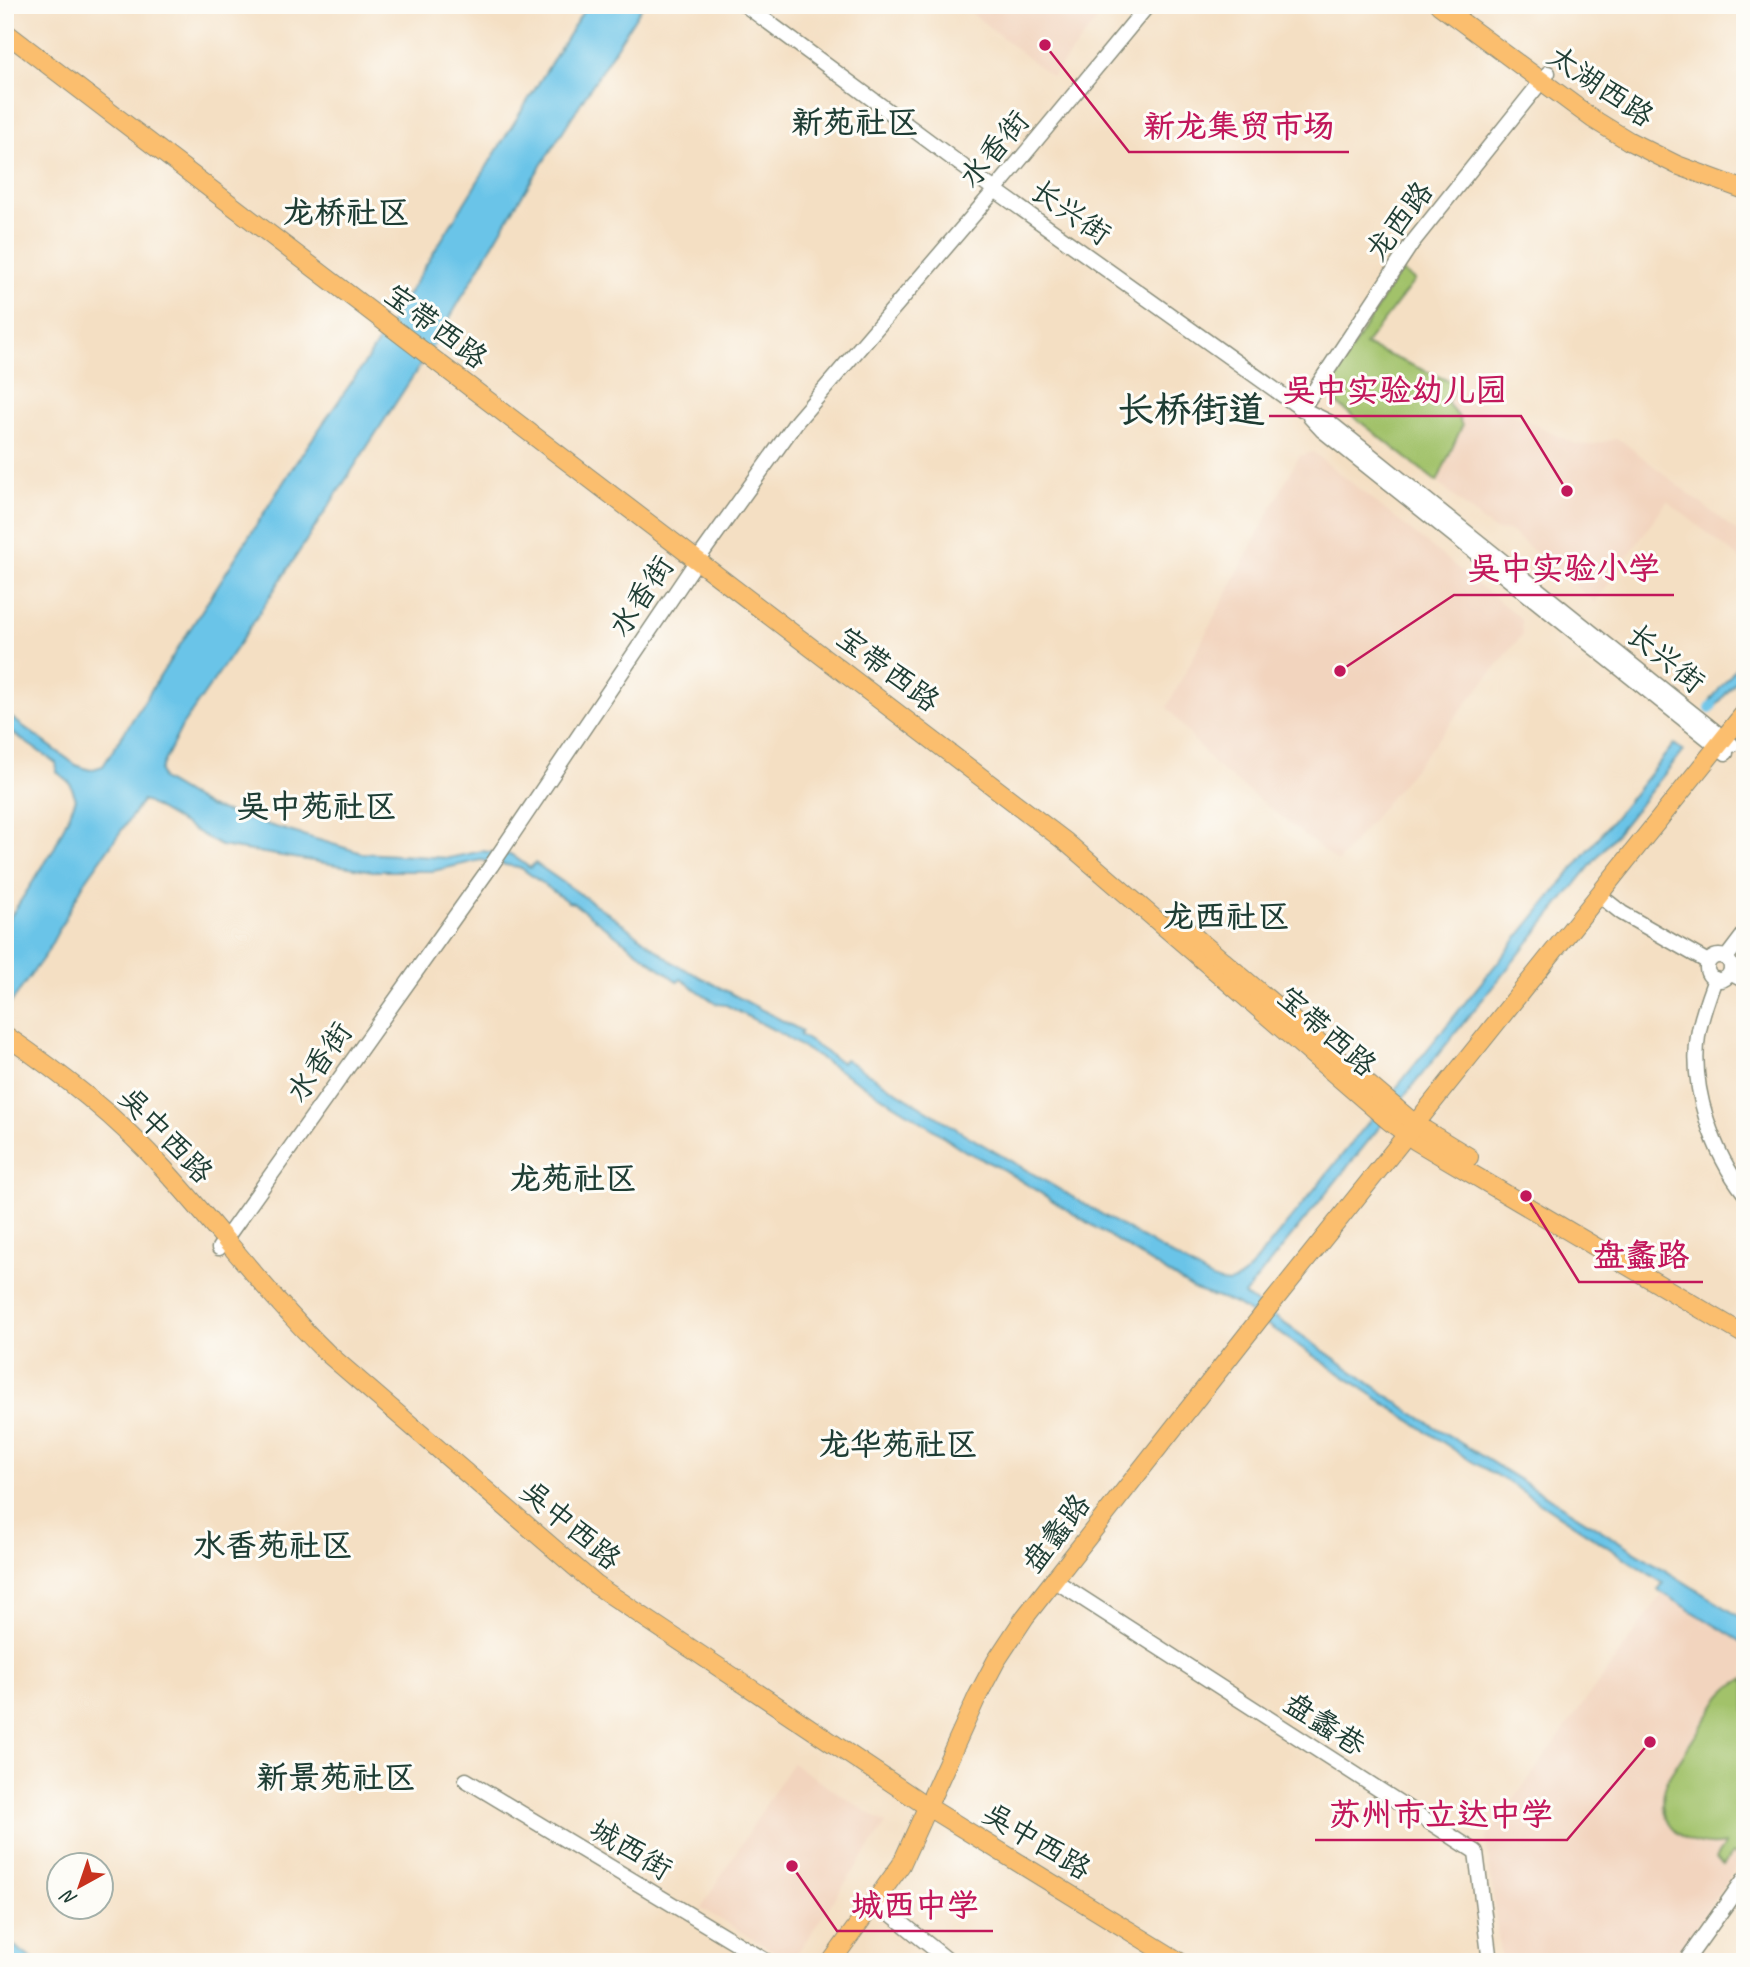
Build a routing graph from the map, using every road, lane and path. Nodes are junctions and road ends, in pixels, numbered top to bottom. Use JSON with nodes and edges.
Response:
{"nodes":[{"id":1,"x":745,"y":5,"type":"edge"},
{"id":2,"x":1148,"y":5,"type":"edge"},
{"id":3,"x":1439,"y":5,"type":"edge"},
{"id":4,"x":1457,"y":5,"type":"edge"},
{"id":5,"x":5,"y":19,"type":"edge"},
{"id":6,"x":5,"y":32,"type":"edge"},
{"id":7,"x":1545,"y":77,"type":"junction"},
{"id":8,"x":1745,"y":179,"type":"edge"},
{"id":9,"x":995,"y":190,"type":"junction"},
{"id":10,"x":1745,"y":190,"type":"edge"},
{"id":11,"x":387,"y":317,"type":"junction"},
{"id":12,"x":1302,"y":409,"type":"junction"},
{"id":13,"x":701,"y":555,"type":"junction"},
{"id":14,"x":1745,"y":712,"type":"edge"},
{"id":15,"x":1745,"y":729,"type":"edge"},
{"id":16,"x":1725,"y":745,"type":"junction"},
{"id":17,"x":1603,"y":898,"type":"junction"},
{"id":18,"x":1745,"y":933,"type":"edge"},
{"id":19,"x":1708,"y":962,"type":"junction"},
{"id":20,"x":1728,"y":966,"type":"junction"},
{"id":21,"x":1715,"y":979,"type":"junction"},
{"id":22,"x":1745,"y":981,"type":"edge"},
{"id":23,"x":5,"y":1035,"type":"edge"},
{"id":24,"x":5,"y":1047,"type":"edge"},
{"id":25,"x":1416,"y":1132,"type":"junction"},
{"id":26,"x":1745,"y":1194,"type":"edge"},
{"id":27,"x":222,"y":1244,"type":"junction"},
{"id":28,"x":1745,"y":1322,"type":"edge"},
{"id":29,"x":1745,"y":1335,"type":"edge"},
{"id":30,"x":1058,"y":1583,"type":"junction"},
{"id":31,"x":466,"y":1780,"type":"dead end"},
{"id":32,"x":931,"y":1814,"type":"junction"},
{"id":33,"x":1745,"y":1878,"type":"edge"},
{"id":34,"x":880,"y":1904,"type":"junction"},
{"id":35,"x":768,"y":1962,"type":"edge"},
{"id":36,"x":831,"y":1962,"type":"edge"},
{"id":37,"x":844,"y":1962,"type":"edge"},
{"id":38,"x":950,"y":1962,"type":"edge"},
{"id":39,"x":1161,"y":1962,"type":"edge"},
{"id":40,"x":1180,"y":1962,"type":"edge"},
{"id":41,"x":1490,"y":1962,"type":"edge"},
{"id":42,"x":1685,"y":1962,"type":"edge"}],
"edges":[{"from":1,"to":9,"type":"street","name":"长兴街"},
{"from":2,"to":9,"type":"street","name":"水香街"},
{"from":3,"to":7,"type":"main road","name":"太湖西路"},
{"from":4,"to":7,"type":"main road","name":"太湖西路"},
{"from":5,"to":11,"type":"main road","name":"宝带西路"},
{"from":6,"to":11,"type":"main road","name":"宝带西路"},
{"from":7,"to":8,"type":"main road","name":"太湖西路"},
{"from":7,"to":10,"type":"main road","name":"太湖西路"},
{"from":7,"to":12,"type":"street","name":"龙西路"},
{"from":9,"to":12,"type":"street","name":"长兴街"},
{"from":9,"to":13,"type":"street","name":"水香街"},
{"from":11,"to":13,"type":"main road","name":"宝带西路"},
{"from":12,"to":16,"type":"street","name":"长兴街"},
{"from":13,"to":25,"type":"main road","name":"宝带西路"},
{"from":13,"to":27,"type":"street","name":"水香街"},
{"from":14,"to":16,"type":"main road","name":"盘蠡路"},
{"from":15,"to":16,"type":"main road","name":"盘蠡路"},
{"from":16,"to":17,"type":"main road","name":"盘蠡路"},
{"from":17,"to":19,"type":"street"},
{"from":17,"to":25,"type":"main road","name":"盘蠡路"},
{"from":18,"to":20,"type":"street"},
{"from":19,"to":20,"type":"street"},
{"from":19,"to":21,"type":"street"},
{"from":20,"to":21,"type":"street"},
{"from":20,"to":22,"type":"street"},
{"from":21,"to":26,"type":"street"},
{"from":23,"to":27,"type":"main road","name":"吴中西路"},
{"from":24,"to":27,"type":"main road","name":"吴中西路"},
{"from":25,"to":28,"type":"main road","name":"宝带西路"},
{"from":25,"to":29,"type":"main road","name":"宝带西路"},
{"from":25,"to":30,"type":"main road","name":"盘蠡路"},
{"from":27,"to":32,"type":"main road","name":"吴中西路"},
{"from":30,"to":32,"type":"main road","name":"盘蠡路"},
{"from":30,"to":41,"type":"street","name":"盘蠡巷"},
{"from":31,"to":35,"type":"street","name":"城西街"},
{"from":32,"to":34,"type":"main road","name":"盘蠡路"},
{"from":32,"to":39,"type":"main road","name":"吴中西路"},
{"from":32,"to":40,"type":"main road","name":"吴中西路"},
{"from":33,"to":42,"type":"street"},
{"from":34,"to":36,"type":"main road","name":"盘蠡路"},
{"from":34,"to":37,"type":"main road","name":"盘蠡路"},
{"from":34,"to":38,"type":"street"}]}
